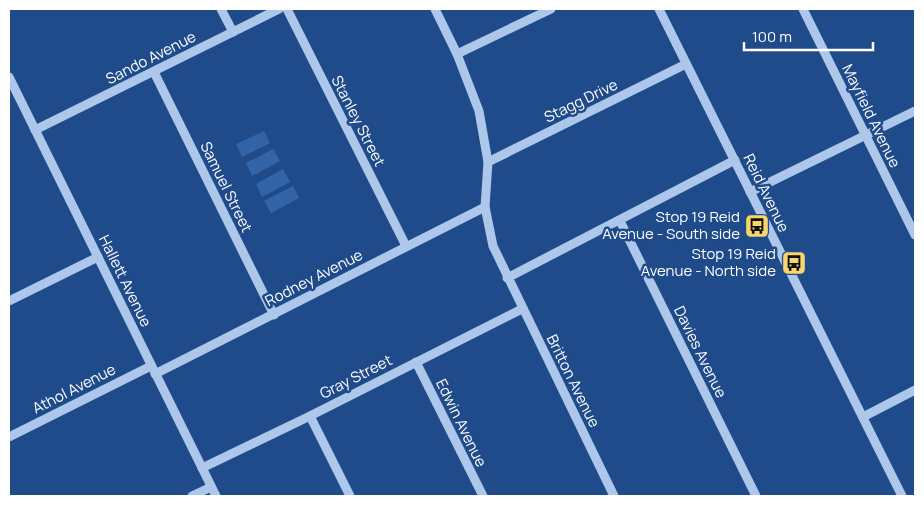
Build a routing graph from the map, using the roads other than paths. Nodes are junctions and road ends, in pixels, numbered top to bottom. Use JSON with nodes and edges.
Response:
{"nodes":[{"id":1,"x":222,"y":9,"type":"edge"},
{"id":2,"x":278,"y":9,"type":"edge"},
{"id":3,"x":287,"y":9,"type":"edge"},
{"id":4,"x":435,"y":9,"type":"edge"},
{"id":5,"x":551,"y":9,"type":"edge"},
{"id":6,"x":659,"y":9,"type":"edge"},
{"id":7,"x":803,"y":9,"type":"edge"},
{"id":8,"x":233,"y":32,"type":"junction"},
{"id":9,"x":457,"y":54,"type":"junction"},
{"id":10,"x":686,"y":64,"type":"junction"},
{"id":11,"x":154,"y":72,"type":"junction"},
{"id":12,"x":9,"y":77,"type":"edge"},
{"id":13,"x":915,"y":111,"type":"edge"},
{"id":14,"x":35,"y":130,"type":"junction"},
{"id":15,"x":866,"y":135,"type":"junction"},
{"id":16,"x":735,"y":160,"type":"junction"},
{"id":17,"x":488,"y":162,"type":"junction"},
{"id":18,"x":750,"y":192,"type":"junction"},
{"id":19,"x":485,"y":207,"type":"junction"},
{"id":20,"x":620,"y":220,"type":"junction"},
{"id":21,"x":915,"y":235,"type":"edge"},
{"id":22,"x":406,"y":246,"type":"junction"},
{"id":23,"x":98,"y":257,"type":"junction"},
{"id":24,"x":507,"y":278,"type":"junction"},
{"id":25,"x":9,"y":301,"type":"edge"},
{"id":26,"x":522,"y":308,"type":"junction"},
{"id":27,"x":274,"y":314,"type":"junction"},
{"id":28,"x":416,"y":362,"type":"junction"},
{"id":29,"x":153,"y":370,"type":"junction"},
{"id":30,"x":915,"y":390,"type":"edge"},
{"id":31,"x":310,"y":416,"type":"junction"},
{"id":32,"x":863,"y":417,"type":"junction"},
{"id":33,"x":9,"y":437,"type":"edge"},
{"id":34,"x":202,"y":468,"type":"junction"},
{"id":35,"x":211,"y":487,"type":"junction"},
{"id":36,"x":192,"y":496,"type":"edge"},
{"id":37,"x":216,"y":496,"type":"edge"},
{"id":38,"x":350,"y":496,"type":"edge"},
{"id":39,"x":482,"y":496,"type":"edge"},
{"id":40,"x":614,"y":496,"type":"edge"},
{"id":41,"x":756,"y":496,"type":"edge"},
{"id":42,"x":902,"y":496,"type":"edge"}],
"edges":[{"from":1,"to":8,"type":"street"},
{"from":2,"to":8,"type":"street","name":"Sando Avenue"},
{"from":3,"to":22,"type":"street","name":"Stanley Street"},
{"from":4,"to":9,"type":"street","name":"Britton Avenue"},
{"from":5,"to":9,"type":"street"},
{"from":6,"to":10,"type":"street","name":"Reid Avenue"},
{"from":7,"to":15,"type":"street","name":"Mayfield Avenue"},
{"from":8,"to":11,"type":"street","name":"Sando Avenue"},
{"from":9,"to":17,"type":"street","name":"Britton Avenue"},
{"from":10,"to":16,"type":"street","name":"Reid Avenue"},
{"from":10,"to":17,"type":"street","name":"Stagg Drive"},
{"from":11,"to":14,"type":"street","name":"Sando Avenue"},
{"from":11,"to":27,"type":"street","name":"Samuel Street"},
{"from":12,"to":14,"type":"street","name":"Hallett Avenue"},
{"from":13,"to":15,"type":"street"},
{"from":14,"to":23,"type":"street","name":"Hallett Avenue"},
{"from":15,"to":18,"type":"street"},
{"from":15,"to":21,"type":"street","name":"Mayfield Avenue"},
{"from":16,"to":18,"type":"street","name":"Reid Avenue"},
{"from":16,"to":20,"type":"street"},
{"from":17,"to":19,"type":"street","name":"Britton Avenue"},
{"from":18,"to":32,"type":"street","name":"Reid Avenue"},
{"from":19,"to":22,"type":"street","name":"Rodney Avenue"},
{"from":19,"to":24,"type":"street","name":"Britton Avenue"},
{"from":20,"to":24,"type":"street"},
{"from":20,"to":41,"type":"street","name":"Davies Avenue"},
{"from":22,"to":27,"type":"street","name":"Rodney Avenue"},
{"from":23,"to":25,"type":"street"},
{"from":23,"to":29,"type":"street","name":"Hallett Avenue"},
{"from":24,"to":26,"type":"street","name":"Britton Avenue"},
{"from":26,"to":28,"type":"street","name":"Gray Street"},
{"from":26,"to":40,"type":"street","name":"Britton Avenue"},
{"from":27,"to":29,"type":"street","name":"Rodney Avenue"},
{"from":28,"to":31,"type":"street","name":"Gray Street"},
{"from":28,"to":39,"type":"street","name":"Edwin Avenue"},
{"from":29,"to":33,"type":"street","name":"Athol Avenue"},
{"from":29,"to":34,"type":"street","name":"Hallett Avenue"},
{"from":30,"to":32,"type":"street"},
{"from":31,"to":34,"type":"street","name":"Gray Street"},
{"from":31,"to":38,"type":"street"},
{"from":32,"to":42,"type":"street","name":"Reid Avenue"},
{"from":34,"to":35,"type":"street","name":"Hallett Avenue"},
{"from":35,"to":36,"type":"street"},
{"from":35,"to":37,"type":"street","name":"Hallett Avenue"}]}
